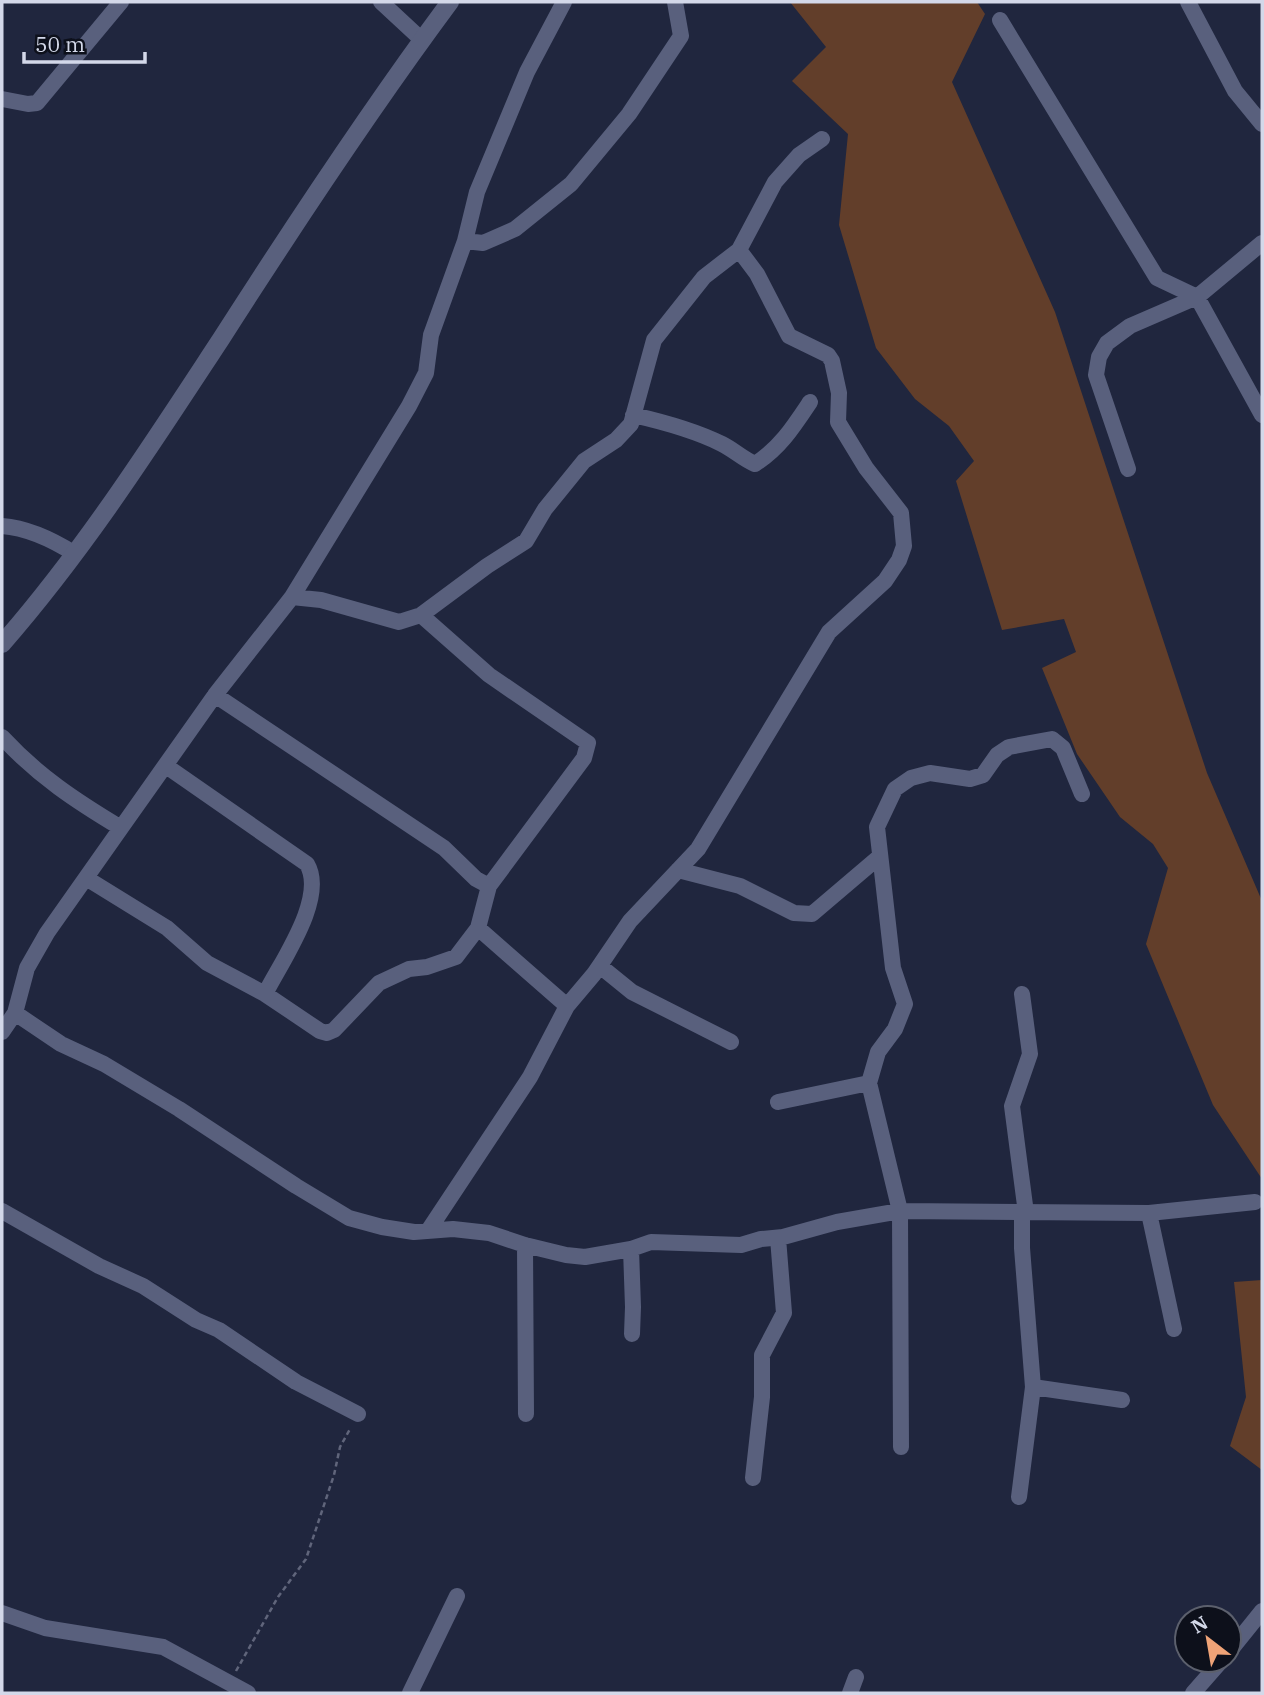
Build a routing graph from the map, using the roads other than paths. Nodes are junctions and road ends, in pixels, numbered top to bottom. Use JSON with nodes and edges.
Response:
{"nodes":[{"id":1,"x":121,"y":2,"type":"edge"},
{"id":2,"x":381,"y":2,"type":"edge"},
{"id":3,"x":450,"y":2,"type":"edge"},
{"id":4,"x":564,"y":2,"type":"edge"},
{"id":5,"x":675,"y":2,"type":"edge"},
{"id":6,"x":1188,"y":2,"type":"edge"},
{"id":7,"x":1000,"y":20,"type":"dead end"},
{"id":8,"x":422,"y":40,"type":"junction"},
{"id":9,"x":2,"y":99,"type":"edge"},
{"id":10,"x":1262,"y":124,"type":"edge"},
{"id":11,"x":821,"y":139,"type":"dead end"},
{"id":12,"x":465,"y":242,"type":"junction"},
{"id":13,"x":1262,"y":243,"type":"edge"},
{"id":14,"x":739,"y":250,"type":"junction"},
{"id":15,"x":1197,"y":297,"type":"junction"},
{"id":16,"x":810,"y":402,"type":"dead end"},
{"id":17,"x":633,"y":415,"type":"junction"},
{"id":18,"x":1262,"y":415,"type":"edge"},
{"id":19,"x":1128,"y":469,"type":"dead end"},
{"id":20,"x":2,"y":526,"type":"edge"},
{"id":21,"x":75,"y":554,"type":"junction"},
{"id":22,"x":292,"y":597,"type":"junction"},
{"id":23,"x":421,"y":615,"type":"junction"},
{"id":24,"x":2,"y":644,"type":"edge"},
{"id":25,"x":215,"y":695,"type":"junction"},
{"id":26,"x":2,"y":737,"type":"edge"},
{"id":27,"x":166,"y":766,"type":"junction"},
{"id":28,"x":1082,"y":794,"type":"dead end"},
{"id":29,"x":121,"y":828,"type":"junction"},
{"id":30,"x":880,"y":857,"type":"junction"},
{"id":31,"x":678,"y":870,"type":"junction"},
{"id":32,"x":86,"y":878,"type":"junction"},
{"id":33,"x":489,"y":886,"type":"junction"},
{"id":34,"x":478,"y":928,"type":"junction"},
{"id":35,"x":600,"y":966,"type":"junction"},
{"id":36,"x":265,"y":994,"type":"junction"},
{"id":37,"x":1022,"y":994,"type":"dead end"},
{"id":38,"x":567,"y":1006,"type":"junction"},
{"id":39,"x":15,"y":1013,"type":"junction"},
{"id":40,"x":2,"y":1032,"type":"edge"},
{"id":41,"x":731,"y":1042,"type":"dead end"},
{"id":42,"x":869,"y":1083,"type":"junction"},
{"id":43,"x":778,"y":1102,"type":"dead end"},
{"id":44,"x":1255,"y":1202,"type":"dead end"},
{"id":45,"x":2,"y":1211,"type":"edge"},
{"id":46,"x":900,"y":1211,"type":"junction"},
{"id":47,"x":1024,"y":1213,"type":"junction"},
{"id":48,"x":1149,"y":1213,"type":"junction"},
{"id":49,"x":428,"y":1231,"type":"junction"},
{"id":50,"x":778,"y":1238,"type":"junction"},
{"id":51,"x":525,"y":1245,"type":"junction"},
{"id":52,"x":631,"y":1249,"type":"junction"},
{"id":53,"x":1174,"y":1329,"type":"dead end"},
{"id":54,"x":632,"y":1334,"type":"dead end"},
{"id":55,"x":1032,"y":1387,"type":"junction"},
{"id":56,"x":1122,"y":1399,"type":"dead end"},
{"id":57,"x":358,"y":1414,"type":"road end"},
{"id":58,"x":526,"y":1414,"type":"dead end"},
{"id":59,"x":901,"y":1447,"type":"dead end"},
{"id":60,"x":753,"y":1478,"type":"dead end"},
{"id":61,"x":1019,"y":1497,"type":"dead end"},
{"id":62,"x":457,"y":1596,"type":"dead end"},
{"id":63,"x":1262,"y":1611,"type":"edge"},
{"id":64,"x":2,"y":1613,"type":"edge"},
{"id":65,"x":1243,"y":1635,"type":"edge"},
{"id":66,"x":1210,"y":1674,"type":"edge"},
{"id":67,"x":856,"y":1677,"type":"dead end"},
{"id":68,"x":248,"y":1693,"type":"edge"},
{"id":69,"x":410,"y":1693,"type":"edge"},
{"id":70,"x":850,"y":1693,"type":"edge"},
{"id":71,"x":1193,"y":1693,"type":"edge"}],
"edges":[{"from":1,"to":9,"type":"street"},
{"from":2,"to":8,"type":"street"},
{"from":3,"to":8,"type":"street"},
{"from":4,"to":12,"type":"street"},
{"from":5,"to":12,"type":"street"},
{"from":6,"to":10,"type":"street"},
{"from":7,"to":15,"type":"street"},
{"from":8,"to":21,"type":"street"},
{"from":11,"to":14,"type":"street"},
{"from":12,"to":22,"type":"street"},
{"from":13,"to":15,"type":"street"},
{"from":14,"to":17,"type":"street"},
{"from":14,"to":31,"type":"street"},
{"from":15,"to":18,"type":"street"},
{"from":15,"to":19,"type":"street"},
{"from":16,"to":17,"type":"street"},
{"from":17,"to":23,"type":"street"},
{"from":20,"to":21,"type":"street"},
{"from":21,"to":24,"type":"street"},
{"from":22,"to":23,"type":"street"},
{"from":22,"to":25,"type":"street"},
{"from":23,"to":33,"type":"street"},
{"from":25,"to":27,"type":"street"},
{"from":25,"to":33,"type":"street"},
{"from":26,"to":29,"type":"street"},
{"from":27,"to":29,"type":"street"},
{"from":27,"to":36,"type":"street"},
{"from":28,"to":30,"type":"street"},
{"from":29,"to":32,"type":"street"},
{"from":30,"to":31,"type":"street"},
{"from":30,"to":42,"type":"street"},
{"from":31,"to":35,"type":"street"},
{"from":32,"to":36,"type":"street"},
{"from":32,"to":39,"type":"street"},
{"from":33,"to":34,"type":"street"},
{"from":34,"to":36,"type":"street"},
{"from":34,"to":38,"type":"street"},
{"from":35,"to":38,"type":"street"},
{"from":35,"to":41,"type":"street"},
{"from":37,"to":47,"type":"street"},
{"from":38,"to":49,"type":"street"},
{"from":39,"to":40,"type":"street"},
{"from":39,"to":49,"type":"street"},
{"from":42,"to":43,"type":"street"},
{"from":42,"to":46,"type":"street"},
{"from":44,"to":48,"type":"street"},
{"from":45,"to":57,"type":"street"},
{"from":46,"to":47,"type":"street"},
{"from":46,"to":50,"type":"street"},
{"from":46,"to":59,"type":"street"},
{"from":47,"to":48,"type":"street"},
{"from":47,"to":55,"type":"street"},
{"from":48,"to":53,"type":"street"},
{"from":49,"to":51,"type":"street"},
{"from":50,"to":52,"type":"street"},
{"from":50,"to":60,"type":"street"},
{"from":51,"to":52,"type":"street"},
{"from":51,"to":58,"type":"street"},
{"from":52,"to":54,"type":"street"},
{"from":55,"to":56,"type":"street"},
{"from":55,"to":61,"type":"street"},
{"from":62,"to":69,"type":"street"},
{"from":63,"to":65,"type":"street"},
{"from":64,"to":68,"type":"street"},
{"from":66,"to":71,"type":"street"},
{"from":67,"to":70,"type":"street"}]}
